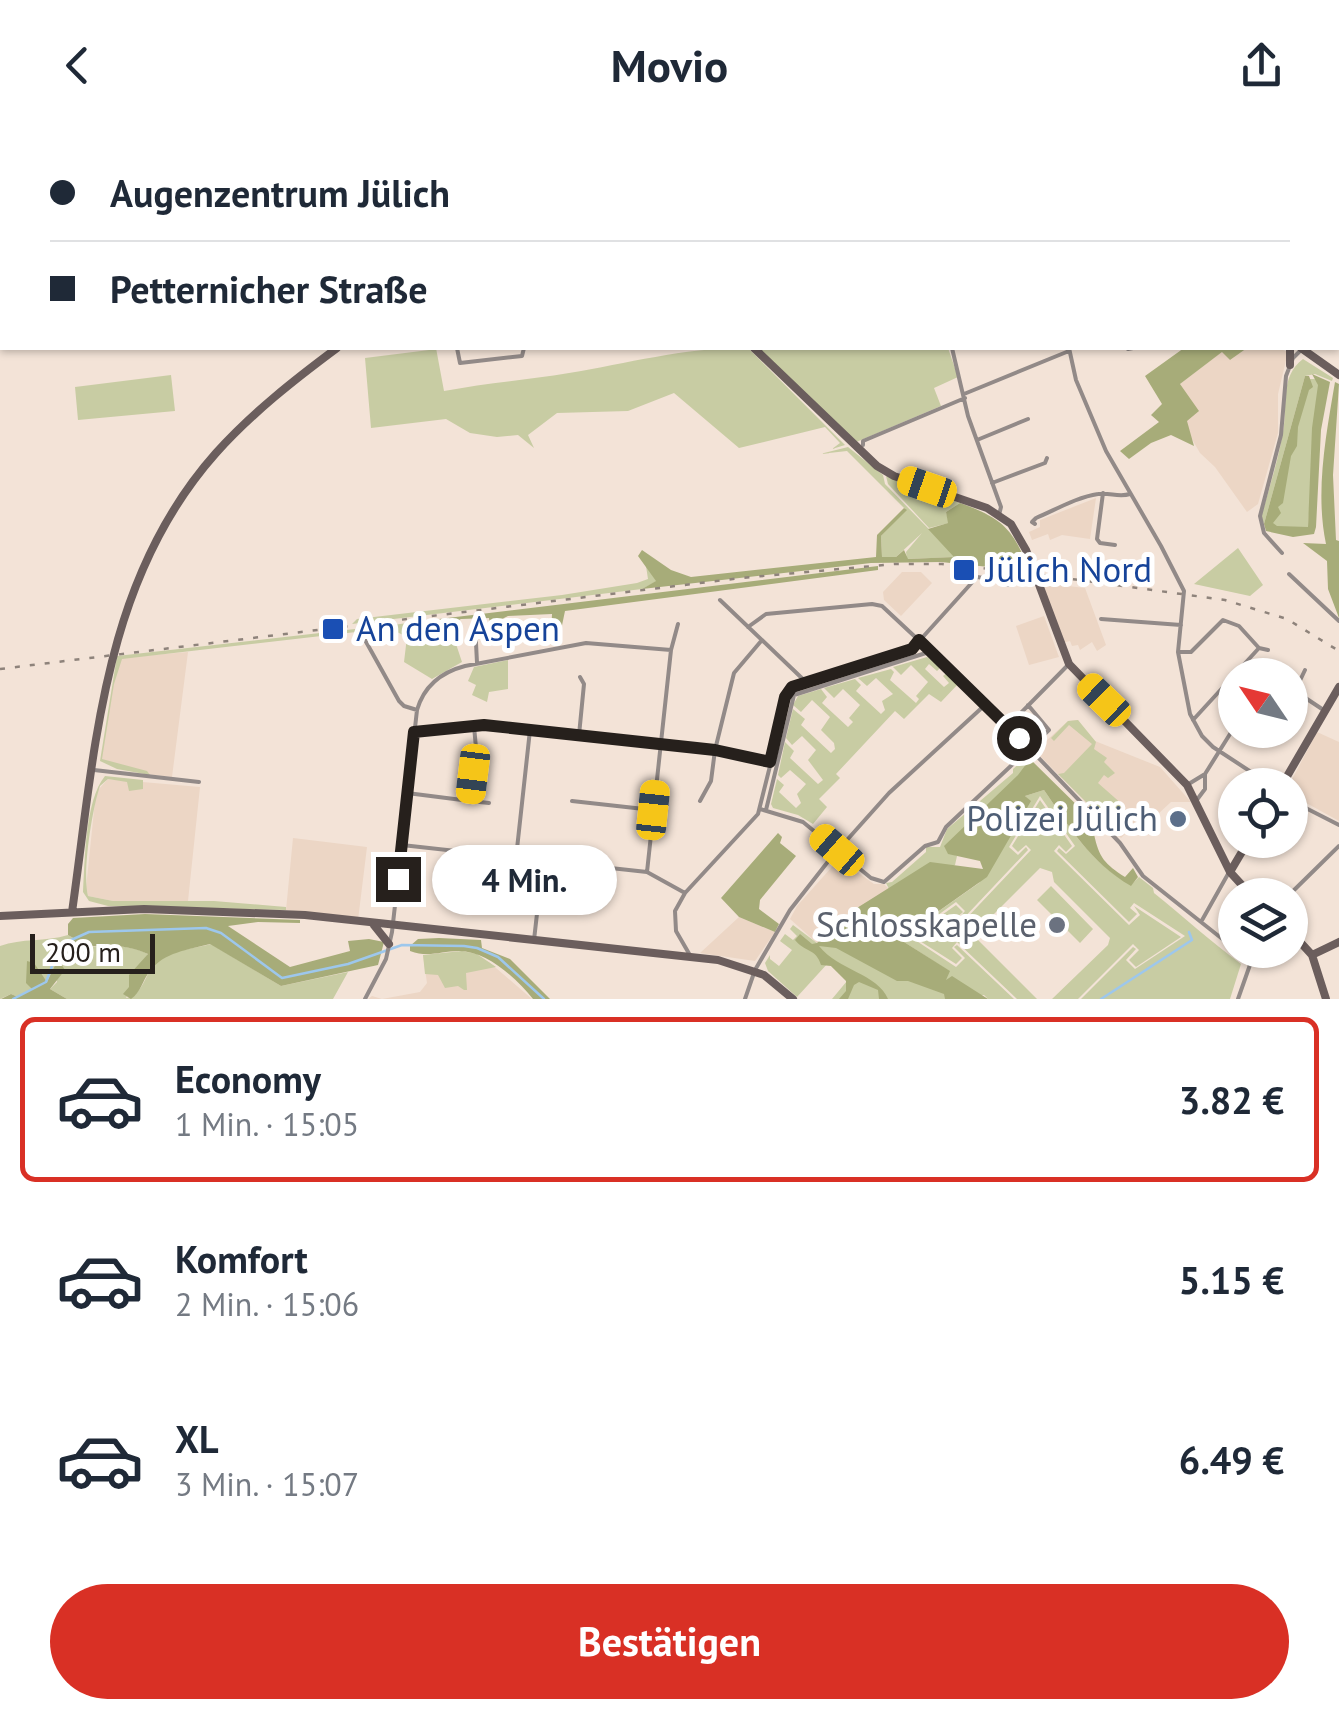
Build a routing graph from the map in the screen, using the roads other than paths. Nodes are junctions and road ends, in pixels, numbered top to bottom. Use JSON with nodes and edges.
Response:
{"nodes":[{"id":1,"x":334,"y":350,"type":"edge"},
{"id":2,"x":457,"y":350,"type":"edge"},
{"id":3,"x":524,"y":350,"type":"edge"},
{"id":4,"x":756,"y":350,"type":"edge"},
{"id":5,"x":953,"y":350,"type":"edge"},
{"id":6,"x":1067,"y":350,"type":"edge"},
{"id":7,"x":1069,"y":350,"type":"edge"},
{"id":8,"x":1290,"y":350,"type":"edge"},
{"id":9,"x":1300,"y":350,"type":"edge"},
{"id":10,"x":1304,"y":350,"type":"edge"},
{"id":11,"x":1290,"y":365,"type":"junction"},
{"id":12,"x":1339,"y":375,"type":"edge"},
{"id":13,"x":965,"y":396,"type":"junction"},
{"id":14,"x":1028,"y":419,"type":"dead end"},
{"id":15,"x":977,"y":440,"type":"junction"},
{"id":16,"x":863,"y":445,"type":"dead end"},
{"id":17,"x":1048,"y":458,"type":"dead end"},
{"id":18,"x":992,"y":483,"type":"junction"},
{"id":19,"x":1104,"y":493,"type":"junction"},
{"id":20,"x":1130,"y":494,"type":"junction"},
{"id":21,"x":999,"y":515,"type":"junction"},
{"id":22,"x":1034,"y":524,"type":"dead end"},
{"id":23,"x":1115,"y":545,"type":"dead end"},
{"id":24,"x":1282,"y":554,"type":"dead end"},
{"id":25,"x":1289,"y":574,"type":"dead end"},
{"id":26,"x":1008,"y":585,"type":"dead end"},
{"id":27,"x":720,"y":600,"type":"dead end"},
{"id":28,"x":1101,"y":619,"type":"dead end"},
{"id":29,"x":1339,"y":621,"type":"edge"},
{"id":30,"x":474,"y":623,"type":"dead end"},
{"id":31,"x":678,"y":624,"type":"dead end"},
{"id":32,"x":748,"y":626,"type":"junction"},
{"id":33,"x":1182,"y":626,"type":"junction"},
{"id":34,"x":360,"y":630,"type":"dead end"},
{"id":35,"x":762,"y":640,"type":"junction"},
{"id":36,"x":919,"y":640,"type":"junction"},
{"id":37,"x":1259,"y":648,"type":"junction"},
{"id":38,"x":671,"y":650,"type":"junction"},
{"id":39,"x":1268,"y":650,"type":"dead end"},
{"id":40,"x":931,"y":651,"type":"junction"},
{"id":41,"x":1178,"y":652,"type":"junction"},
{"id":42,"x":1251,"y":658,"type":"edge"},
{"id":43,"x":477,"y":664,"type":"junction"},
{"id":44,"x":1069,"y":664,"type":"junction"},
{"id":45,"x":580,"y":677,"type":"dead end"},
{"id":46,"x":806,"y":682,"type":"junction"},
{"id":47,"x":1339,"y":687,"type":"edge"},
{"id":48,"x":812,"y":688,"type":"junction"},
{"id":49,"x":1218,"y":694,"type":"edge"},
{"id":50,"x":1308,"y":700,"type":"edge"},
{"id":51,"x":987,"y":704,"type":"junction"},
{"id":52,"x":1028,"y":705,"type":"junction"},
{"id":53,"x":417,"y":710,"type":"junction"},
{"id":54,"x":1325,"y":712,"type":"junction"},
{"id":55,"x":1193,"y":720,"type":"junction"},
{"id":56,"x":474,"y":726,"type":"junction"},
{"id":57,"x":1008,"y":726,"type":"junction"},
{"id":58,"x":530,"y":730,"type":"junction"},
{"id":59,"x":414,"y":732,"type":"junction"},
{"id":60,"x":579,"y":735,"type":"junction"},
{"id":61,"x":661,"y":744,"type":"junction"},
{"id":62,"x":1222,"y":748,"type":"edge"},
{"id":63,"x":715,"y":750,"type":"junction"},
{"id":64,"x":1220,"y":751,"type":"junction"},
{"id":65,"x":1028,"y":753,"type":"junction"},
{"id":66,"x":773,"y":763,"type":"junction"},
{"id":67,"x":1246,"y":768,"type":"edge"},
{"id":68,"x":1292,"y":768,"type":"edge"},
{"id":69,"x":90,"y":770,"type":"junction"},
{"id":70,"x":103,"y":771,"type":"junction"},
{"id":71,"x":1205,"y":774,"type":"junction"},
{"id":72,"x":198,"y":782,"type":"dead end"},
{"id":73,"x":88,"y":783,"type":"junction"},
{"id":74,"x":1187,"y":785,"type":"junction"},
{"id":75,"x":407,"y":793,"type":"junction"},
{"id":76,"x":470,"y":800,"type":"junction"},
{"id":77,"x":1196,"y":800,"type":"junction"},
{"id":78,"x":700,"y":801,"type":"dead end"},
{"id":79,"x":572,"y":802,"type":"dead end"},
{"id":80,"x":489,"y":803,"type":"dead end"},
{"id":81,"x":763,"y":809,"type":"junction"},
{"id":82,"x":1308,"y":809,"type":"edge"},
{"id":83,"x":653,"y":810,"type":"junction"},
{"id":84,"x":1339,"y":825,"type":"edge"},
{"id":85,"x":402,"y":846,"type":"junction"},
{"id":86,"x":1339,"y":846,"type":"edge"},
{"id":87,"x":1218,"y":848,"type":"edge"},
{"id":88,"x":837,"y":850,"type":"junction"},
{"id":89,"x":516,"y":858,"type":"junction"},
{"id":90,"x":1223,"y":858,"type":"edge"},
{"id":91,"x":1238,"y":858,"type":"edge"},
{"id":92,"x":543,"y":861,"type":"junction"},
{"id":93,"x":646,"y":872,"type":"junction"},
{"id":94,"x":1230,"y":872,"type":"junction"},
{"id":95,"x":1235,"y":878,"type":"edge"},
{"id":96,"x":1306,"y":878,"type":"edge"},
{"id":97,"x":76,"y":886,"type":"junction"},
{"id":98,"x":686,"y":893,"type":"junction"},
{"id":99,"x":92,"y":911,"type":"junction"},
{"id":100,"x":72,"y":912,"type":"junction"},
{"id":101,"x":0,"y":916,"type":"edge"},
{"id":102,"x":1200,"y":922,"type":"junction"},
{"id":103,"x":374,"y":924,"type":"junction"},
{"id":104,"x":393,"y":926,"type":"junction"},
{"id":105,"x":1218,"y":936,"type":"edge"},
{"id":106,"x":534,"y":940,"type":"junction"},
{"id":107,"x":1339,"y":942,"type":"edge"},
{"id":108,"x":389,"y":948,"type":"junction"},
{"id":109,"x":1308,"y":950,"type":"edge"},
{"id":110,"x":1312,"y":954,"type":"junction"},
{"id":111,"x":691,"y":957,"type":"junction"},
{"id":112,"x":1249,"y":968,"type":"edge"},
{"id":113,"x":755,"y":970,"type":"junction"},
{"id":114,"x":364,"y":999,"type":"edge"},
{"id":115,"x":746,"y":999,"type":"edge"},
{"id":116,"x":794,"y":999,"type":"edge"},
{"id":117,"x":1238,"y":999,"type":"edge"},
{"id":118,"x":1326,"y":999,"type":"edge"}],
"edges":[{"from":1,"to":69,"type":"main road"},
{"from":2,"to":3,"type":"street"},
{"from":4,"to":21,"type":"main road"},
{"from":5,"to":13,"type":"street"},
{"from":6,"to":13,"type":"street"},
{"from":7,"to":20,"type":"street"},
{"from":8,"to":11,"type":"main road"},
{"from":9,"to":11,"type":"street"},
{"from":10,"to":12,"type":"main road"},
{"from":11,"to":24,"type":"street"},
{"from":13,"to":15,"type":"street"},
{"from":13,"to":16,"type":"street"},
{"from":14,"to":15,"type":"street"},
{"from":15,"to":18,"type":"street"},
{"from":17,"to":18,"type":"street"},
{"from":18,"to":21,"type":"street"},
{"from":19,"to":20,"type":"street"},
{"from":19,"to":22,"type":"street"},
{"from":19,"to":23,"type":"street"},
{"from":20,"to":33,"type":"street"},
{"from":21,"to":44,"type":"main road"},
{"from":25,"to":29,"type":"street"},
{"from":26,"to":36,"type":"street"},
{"from":27,"to":32,"type":"street"},
{"from":28,"to":33,"type":"street"},
{"from":30,"to":43,"type":"street"},
{"from":31,"to":38,"type":"street"},
{"from":32,"to":35,"type":"street"},
{"from":32,"to":36,"type":"street"},
{"from":33,"to":41,"type":"street"},
{"from":34,"to":53,"type":"street"},
{"from":35,"to":46,"type":"street"},
{"from":35,"to":63,"type":"street"},
{"from":36,"to":40,"type":"street"},
{"from":36,"to":46,"type":"street"},
{"from":37,"to":39,"type":"street"},
{"from":37,"to":41,"type":"street"},
{"from":37,"to":42,"type":"street"},
{"from":38,"to":43,"type":"street"},
{"from":38,"to":61,"type":"street"},
{"from":40,"to":48,"type":"street"},
{"from":40,"to":51,"type":"street"},
{"from":41,"to":55,"type":"street"},
{"from":43,"to":53,"type":"street"},
{"from":44,"to":52,"type":"street"},
{"from":44,"to":74,"type":"main road"},
{"from":45,"to":60,"type":"street"},
{"from":46,"to":48,"type":"street"},
{"from":46,"to":66,"type":"street"},
{"from":47,"to":54,"type":"main road"},
{"from":48,"to":66,"type":"street"},
{"from":49,"to":55,"type":"street"},
{"from":50,"to":54,"type":"street"},
{"from":51,"to":57,"type":"street"},
{"from":51,"to":88,"type":"street"},
{"from":52,"to":57,"type":"street"},
{"from":52,"to":65,"type":"street"},
{"from":53,"to":59,"type":"street"},
{"from":54,"to":68,"type":"main road"},
{"from":55,"to":64,"type":"street"},
{"from":56,"to":58,"type":"street"},
{"from":56,"to":59,"type":"street"},
{"from":56,"to":76,"type":"street"},
{"from":57,"to":65,"type":"street"},
{"from":58,"to":60,"type":"street"},
{"from":58,"to":89,"type":"street"},
{"from":59,"to":75,"type":"street"},
{"from":60,"to":61,"type":"street"},
{"from":61,"to":63,"type":"street"},
{"from":61,"to":83,"type":"street"},
{"from":62,"to":64,"type":"street"},
{"from":63,"to":66,"type":"street"},
{"from":63,"to":78,"type":"street"},
{"from":64,"to":67,"type":"street"},
{"from":64,"to":71,"type":"street"},
{"from":65,"to":88,"type":"street"},
{"from":65,"to":102,"type":"street"},
{"from":66,"to":81,"type":"street"},
{"from":69,"to":70,"type":"street"},
{"from":69,"to":73,"type":"main road"},
{"from":70,"to":72,"type":"street"},
{"from":70,"to":73,"type":"street"},
{"from":71,"to":74,"type":"street"},
{"from":71,"to":77,"type":"street"},
{"from":73,"to":97,"type":"main road"},
{"from":74,"to":77,"type":"main road"},
{"from":75,"to":76,"type":"street"},
{"from":75,"to":85,"type":"street"},
{"from":76,"to":80,"type":"street"},
{"from":77,"to":87,"type":"main road"},
{"from":79,"to":83,"type":"street"},
{"from":81,"to":88,"type":"street"},
{"from":81,"to":98,"type":"street"},
{"from":82,"to":84,"type":"street"},
{"from":83,"to":93,"type":"street"},
{"from":85,"to":89,"type":"street"},
{"from":85,"to":104,"type":"street"},
{"from":86,"to":96,"type":"street"},
{"from":88,"to":113,"type":"street"},
{"from":89,"to":92,"type":"street"},
{"from":90,"to":94,"type":"main road"},
{"from":91,"to":94,"type":"main road"},
{"from":92,"to":93,"type":"street"},
{"from":92,"to":106,"type":"street"},
{"from":93,"to":98,"type":"street"},
{"from":94,"to":95,"type":"main road"},
{"from":94,"to":102,"type":"street"},
{"from":97,"to":99,"type":"main road"},
{"from":97,"to":100,"type":"main road"},
{"from":98,"to":111,"type":"street"},
{"from":99,"to":100,"type":"main road"},
{"from":99,"to":103,"type":"main road"},
{"from":100,"to":101,"type":"main road"},
{"from":102,"to":105,"type":"street"},
{"from":103,"to":104,"type":"main road"},
{"from":103,"to":108,"type":"main road"},
{"from":104,"to":106,"type":"main road"},
{"from":104,"to":108,"type":"street"},
{"from":106,"to":111,"type":"main road"},
{"from":107,"to":110,"type":"main road"},
{"from":108,"to":114,"type":"street"},
{"from":109,"to":110,"type":"main road"},
{"from":110,"to":118,"type":"main road"},
{"from":111,"to":113,"type":"main road"},
{"from":112,"to":117,"type":"street"},
{"from":113,"to":115,"type":"street"},
{"from":113,"to":116,"type":"main road"}]}
